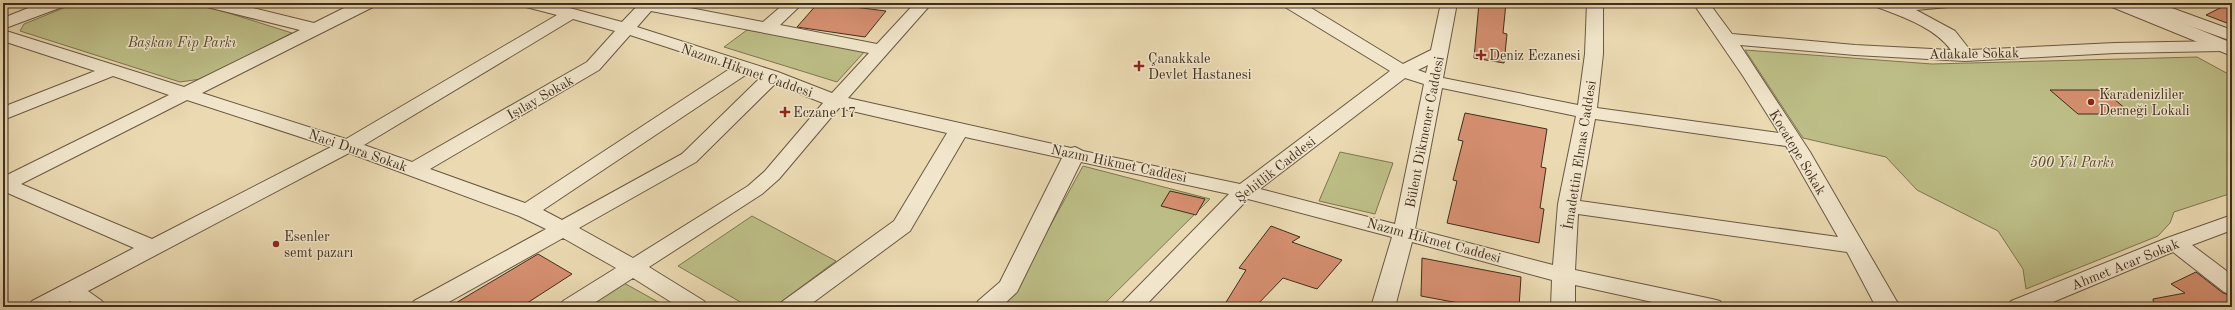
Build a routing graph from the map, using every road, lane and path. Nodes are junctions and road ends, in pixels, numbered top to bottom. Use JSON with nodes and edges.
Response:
{"nodes":[{"id":1,"x":56,"y":3,"type":"edge"},
{"id":2,"x":213,"y":3,"type":"edge"},
{"id":3,"x":367,"y":3,"type":"edge"},
{"id":4,"x":532,"y":3,"type":"edge"},
{"id":5,"x":795,"y":3,"type":"edge"},
{"id":6,"x":924,"y":3,"type":"edge"},
{"id":7,"x":1291,"y":3,"type":"edge"},
{"id":8,"x":1450,"y":3,"type":"edge"},
{"id":9,"x":1595,"y":3,"type":"edge"},
{"id":10,"x":1701,"y":3,"type":"edge"},
{"id":11,"x":1942,"y":3,"type":"edge"},
{"id":12,"x":2118,"y":3,"type":"edge"},
{"id":13,"x":2142,"y":3,"type":"edge"},
{"id":14,"x":649,"y":4,"type":"edge"},
{"id":15,"x":1887,"y":5,"type":"edge"},
{"id":16,"x":572,"y":13,"type":"junction"},
{"id":17,"x":3,"y":24,"type":"edge"},
{"id":18,"x":315,"y":28,"type":"junction"},
{"id":19,"x":766,"y":28,"type":"junction"},
{"id":20,"x":626,"y":29,"type":"junction"},
{"id":21,"x":3,"y":35,"type":"edge"},
{"id":22,"x":1728,"y":38,"type":"junction"},
{"id":23,"x":2229,"y":44,"type":"edge"},
{"id":24,"x":882,"y":50,"type":"junction"},
{"id":25,"x":1439,"y":53,"type":"junction"},
{"id":26,"x":1965,"y":56,"type":"junction"},
{"id":27,"x":745,"y":67,"type":"junction"},
{"id":28,"x":110,"y":71,"type":"junction"},
{"id":29,"x":1402,"y":71,"type":"junction"},
{"id":30,"x":772,"y":76,"type":"junction"},
{"id":31,"x":1433,"y":81,"type":"junction"},
{"id":32,"x":186,"y":94,"type":"junction"},
{"id":33,"x":835,"y":101,"type":"junction"},
{"id":34,"x":1587,"y":112,"type":"junction"},
{"id":35,"x":3,"y":114,"type":"edge"},
{"id":36,"x":959,"y":130,"type":"junction"},
{"id":37,"x":1792,"y":141,"type":"junction"},
{"id":38,"x":348,"y":146,"type":"junction"},
{"id":39,"x":1075,"y":153,"type":"junction"},
{"id":40,"x":414,"y":170,"type":"junction"},
{"id":41,"x":4,"y":184,"type":"edge"},
{"id":42,"x":1244,"y":191,"type":"junction"},
{"id":43,"x":1569,"y":206,"type":"junction"},
{"id":44,"x":527,"y":211,"type":"junction"},
{"id":45,"x":2232,"y":222,"type":"edge"},
{"id":46,"x":564,"y":229,"type":"junction"},
{"id":47,"x":1404,"y":232,"type":"junction"},
{"id":48,"x":2175,"y":243,"type":"junction"},
{"id":49,"x":1854,"y":246,"type":"junction"},
{"id":50,"x":153,"y":248,"type":"junction"},
{"id":51,"x":634,"y":268,"type":"junction"},
{"id":52,"x":1563,"y":275,"type":"junction"},
{"id":53,"x":2232,"y":286,"type":"edge"},
{"id":54,"x":72,"y":291,"type":"junction"},
{"id":55,"x":40,"y":307,"type":"edge"},
{"id":56,"x":94,"y":307,"type":"edge"},
{"id":57,"x":422,"y":307,"type":"edge"},
{"id":58,"x":570,"y":307,"type":"edge"},
{"id":59,"x":696,"y":307,"type":"edge"},
{"id":60,"x":791,"y":307,"type":"edge"},
{"id":61,"x":986,"y":307,"type":"edge"},
{"id":62,"x":1130,"y":307,"type":"edge"},
{"id":63,"x":1383,"y":307,"type":"edge"},
{"id":64,"x":1564,"y":307,"type":"edge"},
{"id":65,"x":1712,"y":307,"type":"edge"},
{"id":66,"x":1890,"y":307,"type":"edge"},
{"id":67,"x":2019,"y":307,"type":"edge"}],
"edges":[{"from":1,"to":17,"type":"street"},
{"from":2,"to":18,"type":"street"},
{"from":3,"to":18,"type":"street"},
{"from":4,"to":16,"type":"street","name":"Nazım Hikmet Caddesi"},
{"from":5,"to":19,"type":"street"},
{"from":6,"to":24,"type":"street"},
{"from":7,"to":29,"type":"street"},
{"from":8,"to":25,"type":"street","name":"Bülent Dikmener Caddesi"},
{"from":9,"to":34,"type":"street","name":"İmadettin Elmas Caddesi"},
{"from":10,"to":22,"type":"street","name":"Kocatepe Sokak"},
{"from":11,"to":15,"type":"street"},
{"from":12,"to":23,"type":"street"},
{"from":13,"to":23,"type":"street"},
{"from":14,"to":19,"type":"street"},
{"from":14,"to":20,"type":"street","name":"Işılay Sokak"},
{"from":15,"to":26,"type":"street"},
{"from":16,"to":20,"type":"street","name":"Nazım Hikmet Caddesi"},
{"from":16,"to":38,"type":"street"},
{"from":18,"to":32,"type":"street"},
{"from":19,"to":24,"type":"street"},
{"from":20,"to":27,"type":"street","name":"Nazım Hikmet Caddesi"},
{"from":20,"to":40,"type":"street","name":"Işılay Sokak"},
{"from":21,"to":28,"type":"street","name":"Naci Dura Sokak"},
{"from":22,"to":26,"type":"street","name":"Adakale Sokak"},
{"from":22,"to":37,"type":"street","name":"Kocatepe Sokak"},
{"from":23,"to":26,"type":"street","name":"Adakale Sokak"},
{"from":24,"to":33,"type":"street"},
{"from":25,"to":29,"type":"street","name":"Şehitlik Caddesi"},
{"from":25,"to":31,"type":"street","name":"Bülent Dikmener Caddesi"},
{"from":27,"to":30,"type":"street","name":"Nazım Hikmet Caddesi"},
{"from":27,"to":44,"type":"street"},
{"from":28,"to":32,"type":"street","name":"Naci Dura Sokak"},
{"from":28,"to":35,"type":"street"},
{"from":29,"to":31,"type":"street"},
{"from":29,"to":42,"type":"street","name":"Şehitlik Caddesi"},
{"from":30,"to":33,"type":"street","name":"Nazım Hikmet Caddesi"},
{"from":30,"to":46,"type":"street"},
{"from":31,"to":34,"type":"street"},
{"from":31,"to":47,"type":"street","name":"Bülent Dikmener Caddesi"},
{"from":32,"to":38,"type":"street","name":"Naci Dura Sokak"},
{"from":32,"to":41,"type":"street"},
{"from":33,"to":36,"type":"street","name":"Nazım Hikmet Caddesi"},
{"from":33,"to":51,"type":"street"},
{"from":34,"to":37,"type":"street"},
{"from":34,"to":43,"type":"street","name":"İmadettin Elmas Caddesi"},
{"from":36,"to":39,"type":"street","name":"Nazım Hikmet Caddesi"},
{"from":36,"to":60,"type":"street"},
{"from":37,"to":49,"type":"street","name":"Kocatepe Sokak"},
{"from":38,"to":40,"type":"street","name":"Naci Dura Sokak"},
{"from":38,"to":50,"type":"street"},
{"from":39,"to":42,"type":"street","name":"Nazım Hikmet Caddesi"},
{"from":39,"to":61,"type":"street"},
{"from":40,"to":44,"type":"street","name":"Naci Dura Sokak"},
{"from":41,"to":50,"type":"street"},
{"from":42,"to":47,"type":"street","name":"Nazım Hikmet Caddesi"},
{"from":42,"to":62,"type":"street","name":"Şehitlik Caddesi"},
{"from":43,"to":49,"type":"street"},
{"from":43,"to":52,"type":"street","name":"İmadettin Elmas Caddesi"},
{"from":44,"to":46,"type":"street","name":"Naci Dura Sokak"},
{"from":45,"to":48,"type":"street","name":"Ahmet Acar Sokak"},
{"from":46,"to":51,"type":"street","name":"Naci Dura Sokak"},
{"from":46,"to":57,"type":"street"},
{"from":47,"to":52,"type":"street","name":"Nazım Hikmet Caddesi"},
{"from":47,"to":63,"type":"street","name":"Bülent Dikmener Caddesi"},
{"from":48,"to":53,"type":"street"},
{"from":48,"to":67,"type":"street","name":"Ahmet Acar Sokak"},
{"from":49,"to":66,"type":"street","name":"Kocatepe Sokak"},
{"from":50,"to":54,"type":"street"},
{"from":51,"to":58,"type":"street"},
{"from":51,"to":59,"type":"street","name":"Naci Dura Sokak"},
{"from":52,"to":64,"type":"street","name":"İmadettin Elmas Caddesi"},
{"from":52,"to":65,"type":"street","name":"Nazım Hikmet Caddesi"},
{"from":54,"to":55,"type":"street"},
{"from":54,"to":56,"type":"street"}]}
